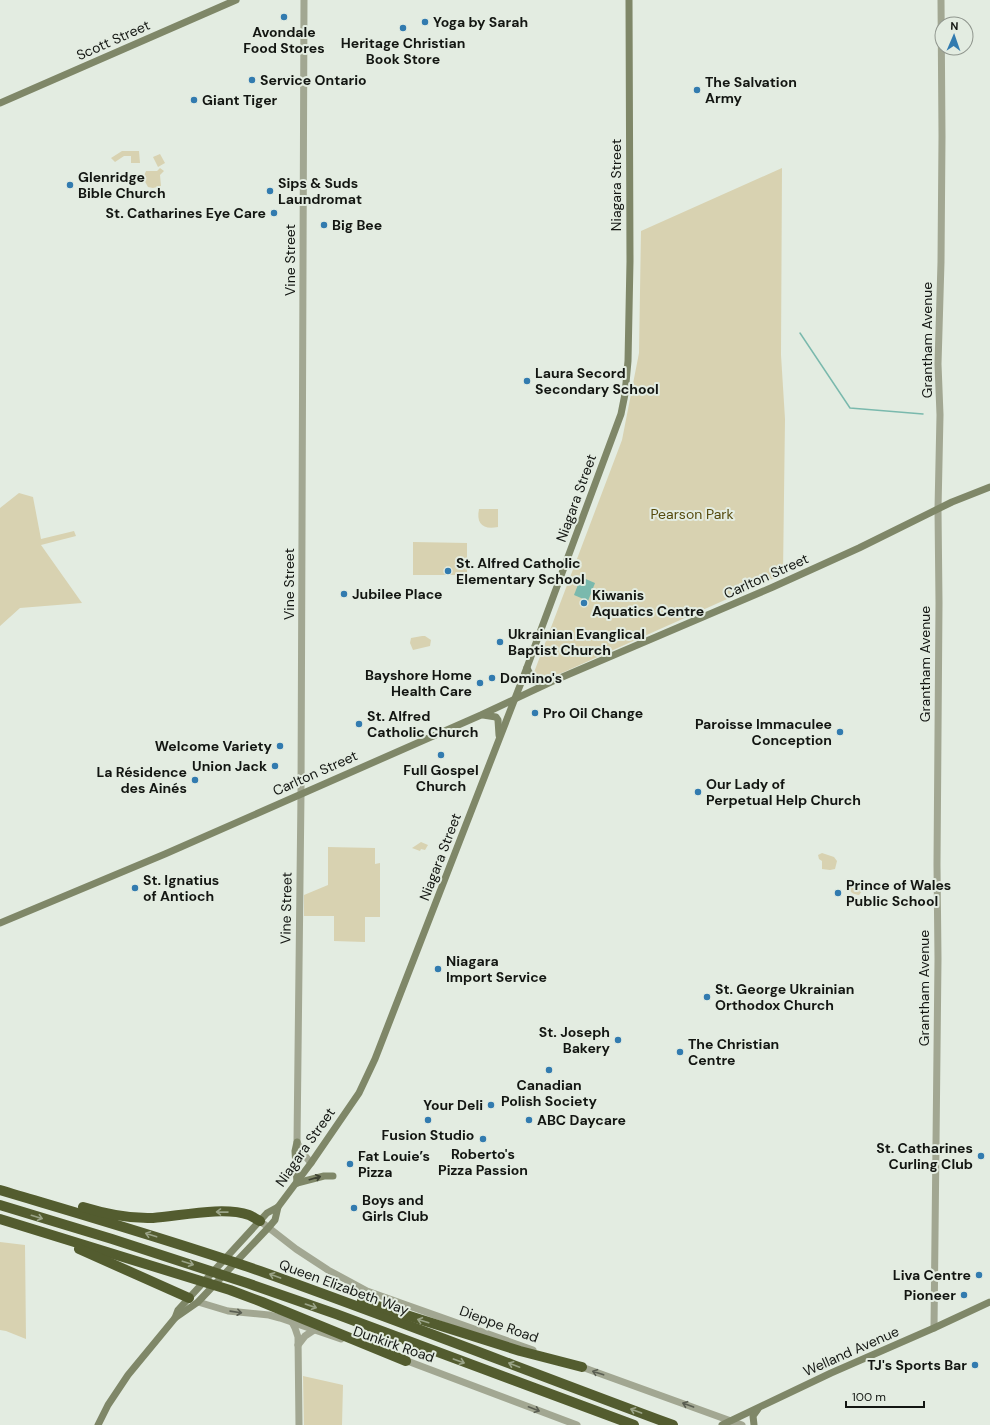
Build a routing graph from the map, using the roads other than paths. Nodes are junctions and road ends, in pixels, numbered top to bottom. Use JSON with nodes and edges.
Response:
{"nodes":[{"id":1,"x":236,"y":0,"type":"edge"},
{"id":2,"x":304,"y":0,"type":"edge"},
{"id":3,"x":629,"y":0,"type":"edge"},
{"id":4,"x":941,"y":0,"type":"edge"},
{"id":5,"x":0,"y":103,"type":"edge"},
{"id":6,"x":990,"y":487,"type":"edge"},
{"id":7,"x":938,"y":509,"type":"junction"},
{"id":8,"x":527,"y":668,"type":"junction"},
{"id":9,"x":553,"y":681,"type":"junction"},
{"id":10,"x":514,"y":700,"type":"junction"},
{"id":11,"x":481,"y":715,"type":"junction"},
{"id":12,"x":499,"y":739,"type":"junction"},
{"id":13,"x":301,"y":794,"type":"junction"},
{"id":14,"x":0,"y":923,"type":"edge"},
{"id":15,"x":297,"y":1142,"type":"junction"},
{"id":16,"x":311,"y":1163,"type":"junction"},
{"id":17,"x":333,"y":1176,"type":"dead end"},
{"id":18,"x":297,"y":1183,"type":"junction"},
{"id":19,"x":0,"y":1185,"type":"edge"},
{"id":20,"x":0,"y":1190,"type":"edge"},
{"id":21,"x":0,"y":1205,"type":"edge"},
{"id":22,"x":278,"y":1207,"type":"junction"},
{"id":23,"x":0,"y":1219,"type":"edge"},
{"id":24,"x":260,"y":1221,"type":"junction"},
{"id":25,"x":269,"y":1227,"type":"junction"},
{"id":26,"x":36,"y":1230,"type":"junction"},
{"id":27,"x":295,"y":1284,"type":"junction"},
{"id":28,"x":194,"y":1297,"type":"junction"},
{"id":29,"x":990,"y":1302,"type":"edge"},
{"id":30,"x":292,"y":1322,"type":"junction"},
{"id":31,"x":934,"y":1328,"type":"junction"},
{"id":32,"x":314,"y":1330,"type":"junction"},
{"id":33,"x":298,"y":1345,"type":"junction"},
{"id":34,"x":406,"y":1361,"type":"junction"},
{"id":35,"x":582,"y":1367,"type":"junction"},
{"id":36,"x":758,"y":1409,"type":"junction"},
{"id":37,"x":732,"y":1421,"type":"junction"},
{"id":38,"x":98,"y":1425,"type":"edge"},
{"id":39,"x":299,"y":1425,"type":"edge"},
{"id":40,"x":577,"y":1425,"type":"edge"},
{"id":41,"x":634,"y":1425,"type":"edge"},
{"id":42,"x":673,"y":1425,"type":"edge"},
{"id":43,"x":722,"y":1425,"type":"edge"},
{"id":44,"x":742,"y":1425,"type":"edge"},
{"id":45,"x":754,"y":1425,"type":"edge"}],
"edges":[{"from":1,"to":5,"type":"main road","name":"Scott Street"},
{"from":2,"to":13,"type":"street","name":"Vine Street"},
{"from":3,"to":8,"type":"main road","name":"Niagara Street"},
{"from":4,"to":7,"type":"street","name":"Grantham Avenue"},
{"from":6,"to":7,"type":"main road","name":"Carlton Street"},
{"from":7,"to":9,"type":"main road","name":"Carlton Street"},
{"from":7,"to":31,"type":"street","name":"Grantham Avenue"},
{"from":8,"to":9,"type":"main road"},
{"from":8,"to":10,"type":"main road","name":"Niagara Street"},
{"from":9,"to":10,"type":"main road","name":"Carlton Street"},
{"from":10,"to":11,"type":"main road","name":"Carlton Street"},
{"from":10,"to":12,"type":"main road","name":"Niagara Street"},
{"from":11,"to":12,"type":"main road"},
{"from":11,"to":13,"type":"main road","name":"Carlton Street"},
{"from":12,"to":16,"type":"main road","name":"Niagara Street"},
{"from":13,"to":14,"type":"main road","name":"Carlton Street"},
{"from":13,"to":15,"type":"street","name":"Vine Street"},
{"from":15,"to":16,"type":"street"},
{"from":15,"to":18,"type":"main road"},
{"from":16,"to":18,"type":"main road","name":"Niagara Street"},
{"from":18,"to":17,"type":"main road","one_way":true},
{"from":18,"to":22,"type":"main road","name":"Niagara Street"},
{"from":24,"to":19,"type":"highway","one_way":true},
{"from":27,"to":20,"type":"highway","name":"Queen Elizabeth Way","one_way":true},
{"from":21,"to":41,"type":"highway","name":"Queen Elizabeth Way","one_way":true},
{"from":22,"to":24,"type":"main road","name":"Niagara Street"},
{"from":22,"to":25,"type":"main road","name":"Niagara Street"},
{"from":23,"to":26,"type":"highway"},
{"from":24,"to":25,"type":"street","name":"Dieppe Road"},
{"from":24,"to":28,"type":"main road","name":"Niagara Street"},
{"from":25,"to":28,"type":"main road","name":"Niagara Street"},
{"from":25,"to":35,"type":"street","name":"Dieppe Road"},
{"from":26,"to":28,"type":"highway"},
{"from":26,"to":34,"type":"highway"},
{"from":35,"to":27,"type":"highway","one_way":true},
{"from":42,"to":27,"type":"highway","name":"Queen Elizabeth Way","one_way":true},
{"from":28,"to":30,"type":"street","name":"Dunkirk Road","one_way":true},
{"from":28,"to":38,"type":"main road","name":"Niagara Street"},
{"from":29,"to":31,"type":"main road","name":"Welland Avenue"},
{"from":30,"to":32,"type":"street","name":"Dunkirk Road"},
{"from":30,"to":33,"type":"street"},
{"from":31,"to":36,"type":"main road","name":"Welland Avenue"},
{"from":32,"to":33,"type":"street"},
{"from":32,"to":34,"type":"street","name":"Dunkirk Road"},
{"from":33,"to":39,"type":"street"},
{"from":34,"to":40,"type":"street","name":"Dunkirk Road","one_way":true},
{"from":37,"to":35,"type":"street","name":"Dieppe Road","one_way":true},
{"from":36,"to":37,"type":"main road","name":"Welland Avenue"},
{"from":36,"to":45,"type":"main road"},
{"from":37,"to":43,"type":"main road","name":"Welland Avenue"},
{"from":37,"to":44,"type":"street","name":"Dieppe Road"}]}
